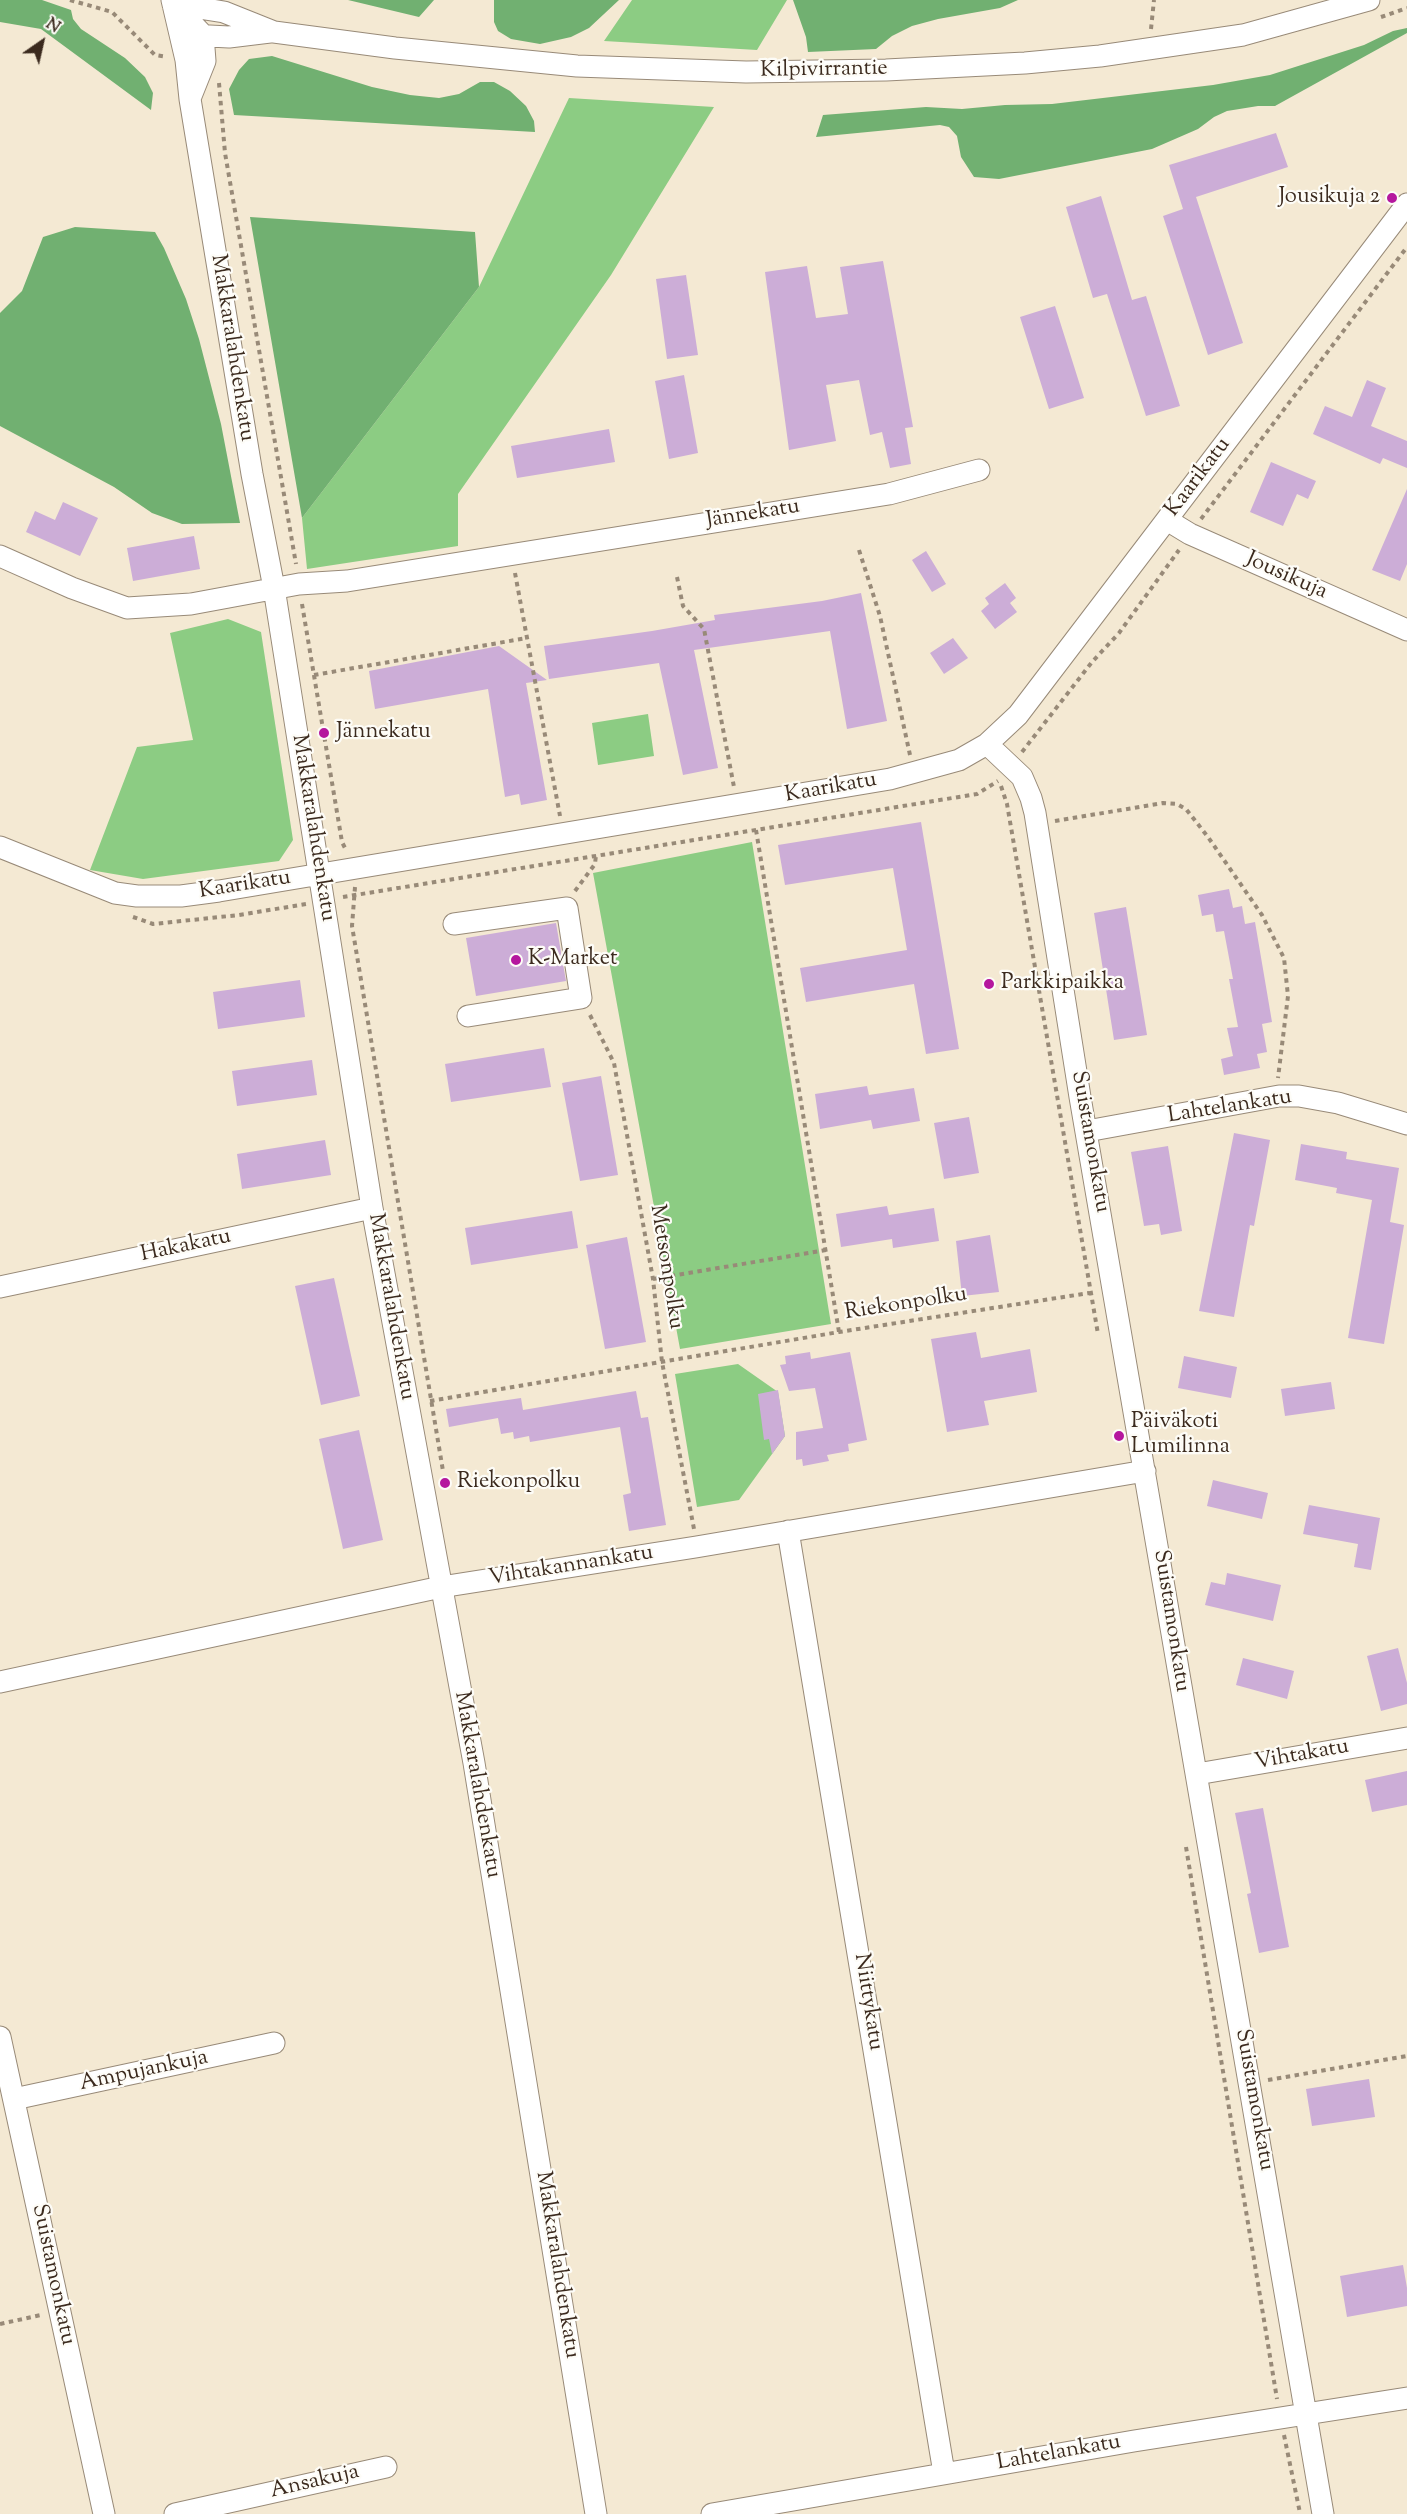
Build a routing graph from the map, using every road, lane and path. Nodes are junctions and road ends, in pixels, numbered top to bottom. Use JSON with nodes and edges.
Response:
{"nodes":[{"id":1,"x":70,"y":0,"type":"edge"},
{"id":2,"x":1154,"y":0,"type":"edge"},
{"id":3,"x":1370,"y":0,"type":"edge"},
{"id":4,"x":172,"y":2,"type":"edge"},
{"id":5,"x":274,"y":32,"type":"junction"},
{"id":6,"x":181,"y":34,"type":"junction"},
{"id":7,"x":203,"y":35,"type":"junction"},
{"id":8,"x":1152,"y":50,"type":"junction"},
{"id":9,"x":186,"y":60,"type":"junction"},
{"id":10,"x":220,"y":74,"type":"dead end"},
{"id":11,"x":190,"y":99,"type":"junction"},
{"id":12,"x":1407,"y":204,"type":"edge"},
{"id":13,"x":1407,"y":247,"type":"edge"},
{"id":14,"x":979,"y":470,"type":"dead end"},
{"id":15,"x":1167,"y":520,"type":"junction"},
{"id":16,"x":1190,"y":534,"type":"junction"},
{"id":17,"x":859,"y":549,"type":"dead end"},
{"id":18,"x":512,"y":554,"type":"junction"},
{"id":19,"x":0,"y":556,"type":"edge"},
{"id":20,"x":677,"y":577,"type":"dead end"},
{"id":21,"x":299,"y":584,"type":"junction"},
{"id":22,"x":274,"y":588,"type":"junction"},
{"id":23,"x":1407,"y":630,"type":"edge"},
{"id":24,"x":528,"y":638,"type":"junction"},
{"id":25,"x":314,"y":675,"type":"junction"},
{"id":26,"x":987,"y":744,"type":"junction"},
{"id":27,"x":1026,"y":747,"type":"dead end"},
{"id":28,"x":914,"y":773,"type":"junction"},
{"id":29,"x":999,"y":781,"type":"dead end"},
{"id":30,"x":738,"y":804,"type":"junction"},
{"id":31,"x":1037,"y":824,"type":"junction"},
{"id":32,"x":756,"y":830,"type":"dead end"},
{"id":33,"x":563,"y":834,"type":"junction"},
{"id":34,"x":0,"y":847,"type":"edge"},
{"id":35,"x":596,"y":855,"type":"dead end"},
{"id":36,"x":352,"y":868,"type":"junction"},
{"id":37,"x":319,"y":874,"type":"junction"},
{"id":38,"x":567,"y":908,"type":"junction"},
{"id":39,"x":454,"y":924,"type":"dead end"},
{"id":40,"x":581,"y":998,"type":"junction"},
{"id":41,"x":468,"y":1016,"type":"dead end"},
{"id":42,"x":1279,"y":1096,"type":"junction"},
{"id":43,"x":1407,"y":1124,"type":"edge"},
{"id":44,"x":1087,"y":1131,"type":"junction"},
{"id":45,"x":372,"y":1208,"type":"junction"},
{"id":46,"x":826,"y":1250,"type":"junction"},
{"id":47,"x":653,"y":1279,"type":"junction"},
{"id":48,"x":0,"y":1287,"type":"edge"},
{"id":49,"x":1089,"y":1293,"type":"junction"},
{"id":50,"x":839,"y":1332,"type":"junction"},
{"id":51,"x":1098,"y":1337,"type":"dead end"},
{"id":52,"x":662,"y":1362,"type":"junction"},
{"id":53,"x":431,"y":1401,"type":"junction"},
{"id":54,"x":408,"y":1405,"type":"junction"},
{"id":55,"x":1145,"y":1472,"type":"junction"},
{"id":56,"x":445,"y":1483,"type":"dead end"},
{"id":57,"x":788,"y":1531,"type":"junction"},
{"id":58,"x":691,"y":1536,"type":"junction"},
{"id":59,"x":441,"y":1587,"type":"junction"},
{"id":60,"x":0,"y":1682,"type":"edge"},
{"id":61,"x":1407,"y":1738,"type":"edge"},
{"id":62,"x":1197,"y":1774,"type":"junction"},
{"id":63,"x":1185,"y":1839,"type":"dead end"},
{"id":64,"x":0,"y":2037,"type":"edge"},
{"id":65,"x":274,"y":2043,"type":"dead end"},
{"id":66,"x":1407,"y":2056,"type":"edge"},
{"id":67,"x":1249,"y":2083,"type":"junction"},
{"id":68,"x":14,"y":2099,"type":"junction"},
{"id":69,"x":60,"y":2312,"type":"junction"},
{"id":70,"x":0,"y":2325,"type":"edge"},
{"id":71,"x":1407,"y":2398,"type":"edge"},
{"id":72,"x":1306,"y":2415,"type":"junction"},
{"id":73,"x":1281,"y":2418,"type":"junction"},
{"id":74,"x":386,"y":2467,"type":"dead end"},
{"id":75,"x":944,"y":2473,"type":"junction"},
{"id":76,"x":104,"y":2514,"type":"edge"},
{"id":77,"x":175,"y":2514,"type":"edge"},
{"id":78,"x":596,"y":2514,"type":"edge"},
{"id":79,"x":712,"y":2514,"type":"edge"},
{"id":80,"x":1300,"y":2514,"type":"edge"},
{"id":81,"x":1323,"y":2514,"type":"edge"}],
"edges":[{"from":1,"to":9,"type":"path"},
{"from":2,"to":8,"type":"path"},
{"from":3,"to":8,"type":"street","name":"Kilpivirrantie"},
{"from":4,"to":5,"type":"street","name":"Kilpivirrantie"},
{"from":4,"to":6,"type":"street"},
{"from":4,"to":7,"type":"street"},
{"from":5,"to":7,"type":"street","name":"Kilpivirrantie"},
{"from":5,"to":8,"type":"street","name":"Kilpivirrantie"},
{"from":6,"to":7,"type":"street","name":"Kilpivirrantie"},
{"from":6,"to":9,"type":"street","name":"Makkaralahdenkatu"},
{"from":7,"to":11,"type":"street"},
{"from":9,"to":11,"type":"street","name":"Makkaralahdenkatu"},
{"from":10,"to":21,"type":"path"},
{"from":11,"to":22,"type":"street","name":"Makkaralahdenkatu"},
{"from":12,"to":15,"type":"street","name":"Kaarikatu"},
{"from":13,"to":16,"type":"path"},
{"from":14,"to":18,"type":"street","name":"Jännekatu"},
{"from":15,"to":16,"type":"street","name":"Jousikuja"},
{"from":15,"to":26,"type":"street","name":"Kaarikatu"},
{"from":16,"to":23,"type":"street","name":"Jousikuja"},
{"from":16,"to":27,"type":"path"},
{"from":17,"to":28,"type":"path"},
{"from":18,"to":21,"type":"street","name":"Jännekatu"},
{"from":18,"to":24,"type":"path"},
{"from":19,"to":22,"type":"street","name":"Jännekatu"},
{"from":20,"to":30,"type":"path"},
{"from":21,"to":22,"type":"street","name":"Jännekatu"},
{"from":21,"to":25,"type":"path"},
{"from":22,"to":37,"type":"street","name":"Makkaralahdenkatu"},
{"from":24,"to":25,"type":"path"},
{"from":24,"to":33,"type":"path"},
{"from":25,"to":36,"type":"path"},
{"from":26,"to":28,"type":"street","name":"Kaarikatu"},
{"from":26,"to":31,"type":"street","name":"Suistamonkatu"},
{"from":28,"to":30,"type":"street","name":"Kaarikatu"},
{"from":29,"to":49,"type":"path"},
{"from":30,"to":33,"type":"street","name":"Kaarikatu"},
{"from":31,"to":42,"type":"path"},
{"from":31,"to":44,"type":"street","name":"Suistamonkatu"},
{"from":32,"to":46,"type":"path"},
{"from":33,"to":36,"type":"street","name":"Kaarikatu"},
{"from":34,"to":37,"type":"street","name":"Kaarikatu"},
{"from":35,"to":38,"type":"path"},
{"from":36,"to":37,"type":"street","name":"Kaarikatu"},
{"from":36,"to":53,"type":"path"},
{"from":37,"to":45,"type":"street","name":"Makkaralahdenkatu"},
{"from":38,"to":39,"type":"street"},
{"from":38,"to":40,"type":"street"},
{"from":40,"to":41,"type":"street"},
{"from":40,"to":47,"type":"path","name":"Metsonpolku"},
{"from":42,"to":43,"type":"street","name":"Lahtelankatu"},
{"from":42,"to":44,"type":"street","name":"Lahtelankatu"},
{"from":44,"to":55,"type":"street","name":"Suistamonkatu"},
{"from":45,"to":48,"type":"street","name":"Hakakatu"},
{"from":45,"to":54,"type":"street","name":"Makkaralahdenkatu"},
{"from":46,"to":47,"type":"path"},
{"from":46,"to":50,"type":"path"},
{"from":47,"to":52,"type":"path","name":"Metsonpolku"},
{"from":49,"to":50,"type":"path","name":"Riekonpolku"},
{"from":49,"to":51,"type":"path"},
{"from":50,"to":52,"type":"path","name":"Riekonpolku"},
{"from":52,"to":53,"type":"path","name":"Riekonpolku"},
{"from":52,"to":58,"type":"path","name":"Metsonpolku"},
{"from":53,"to":54,"type":"path","name":"Riekonpolku"},
{"from":53,"to":56,"type":"path"},
{"from":54,"to":59,"type":"street","name":"Makkaralahdenkatu"},
{"from":55,"to":57,"type":"street","name":"Vihtakannankatu"},
{"from":55,"to":62,"type":"street","name":"Suistamonkatu"},
{"from":57,"to":58,"type":"street","name":"Vihtakannankatu"},
{"from":57,"to":75,"type":"street","name":"Niittykatu"},
{"from":58,"to":59,"type":"street","name":"Vihtakannankatu"},
{"from":59,"to":60,"type":"street","name":"Vihtakannankatu"},
{"from":59,"to":78,"type":"street","name":"Makkaralahdenkatu"},
{"from":61,"to":62,"type":"street","name":"Vihtakatu"},
{"from":62,"to":67,"type":"street","name":"Suistamonkatu"},
{"from":63,"to":73,"type":"path"},
{"from":64,"to":68,"type":"street","name":"Suistamonkatu"},
{"from":65,"to":68,"type":"street","name":"Ampujankuja"},
{"from":66,"to":67,"type":"path"},
{"from":67,"to":72,"type":"street","name":"Suistamonkatu"},
{"from":68,"to":69,"type":"street","name":"Suistamonkatu"},
{"from":69,"to":70,"type":"path"},
{"from":69,"to":76,"type":"street","name":"Suistamonkatu"},
{"from":71,"to":72,"type":"street","name":"Lahtelankatu"},
{"from":72,"to":73,"type":"street","name":"Lahtelankatu"},
{"from":72,"to":81,"type":"street","name":"Suistamonkatu"},
{"from":73,"to":75,"type":"street","name":"Lahtelankatu"},
{"from":73,"to":80,"type":"path"},
{"from":74,"to":77,"type":"street","name":"Ansakuja"},
{"from":75,"to":79,"type":"street","name":"Lahtelankatu"}]}
